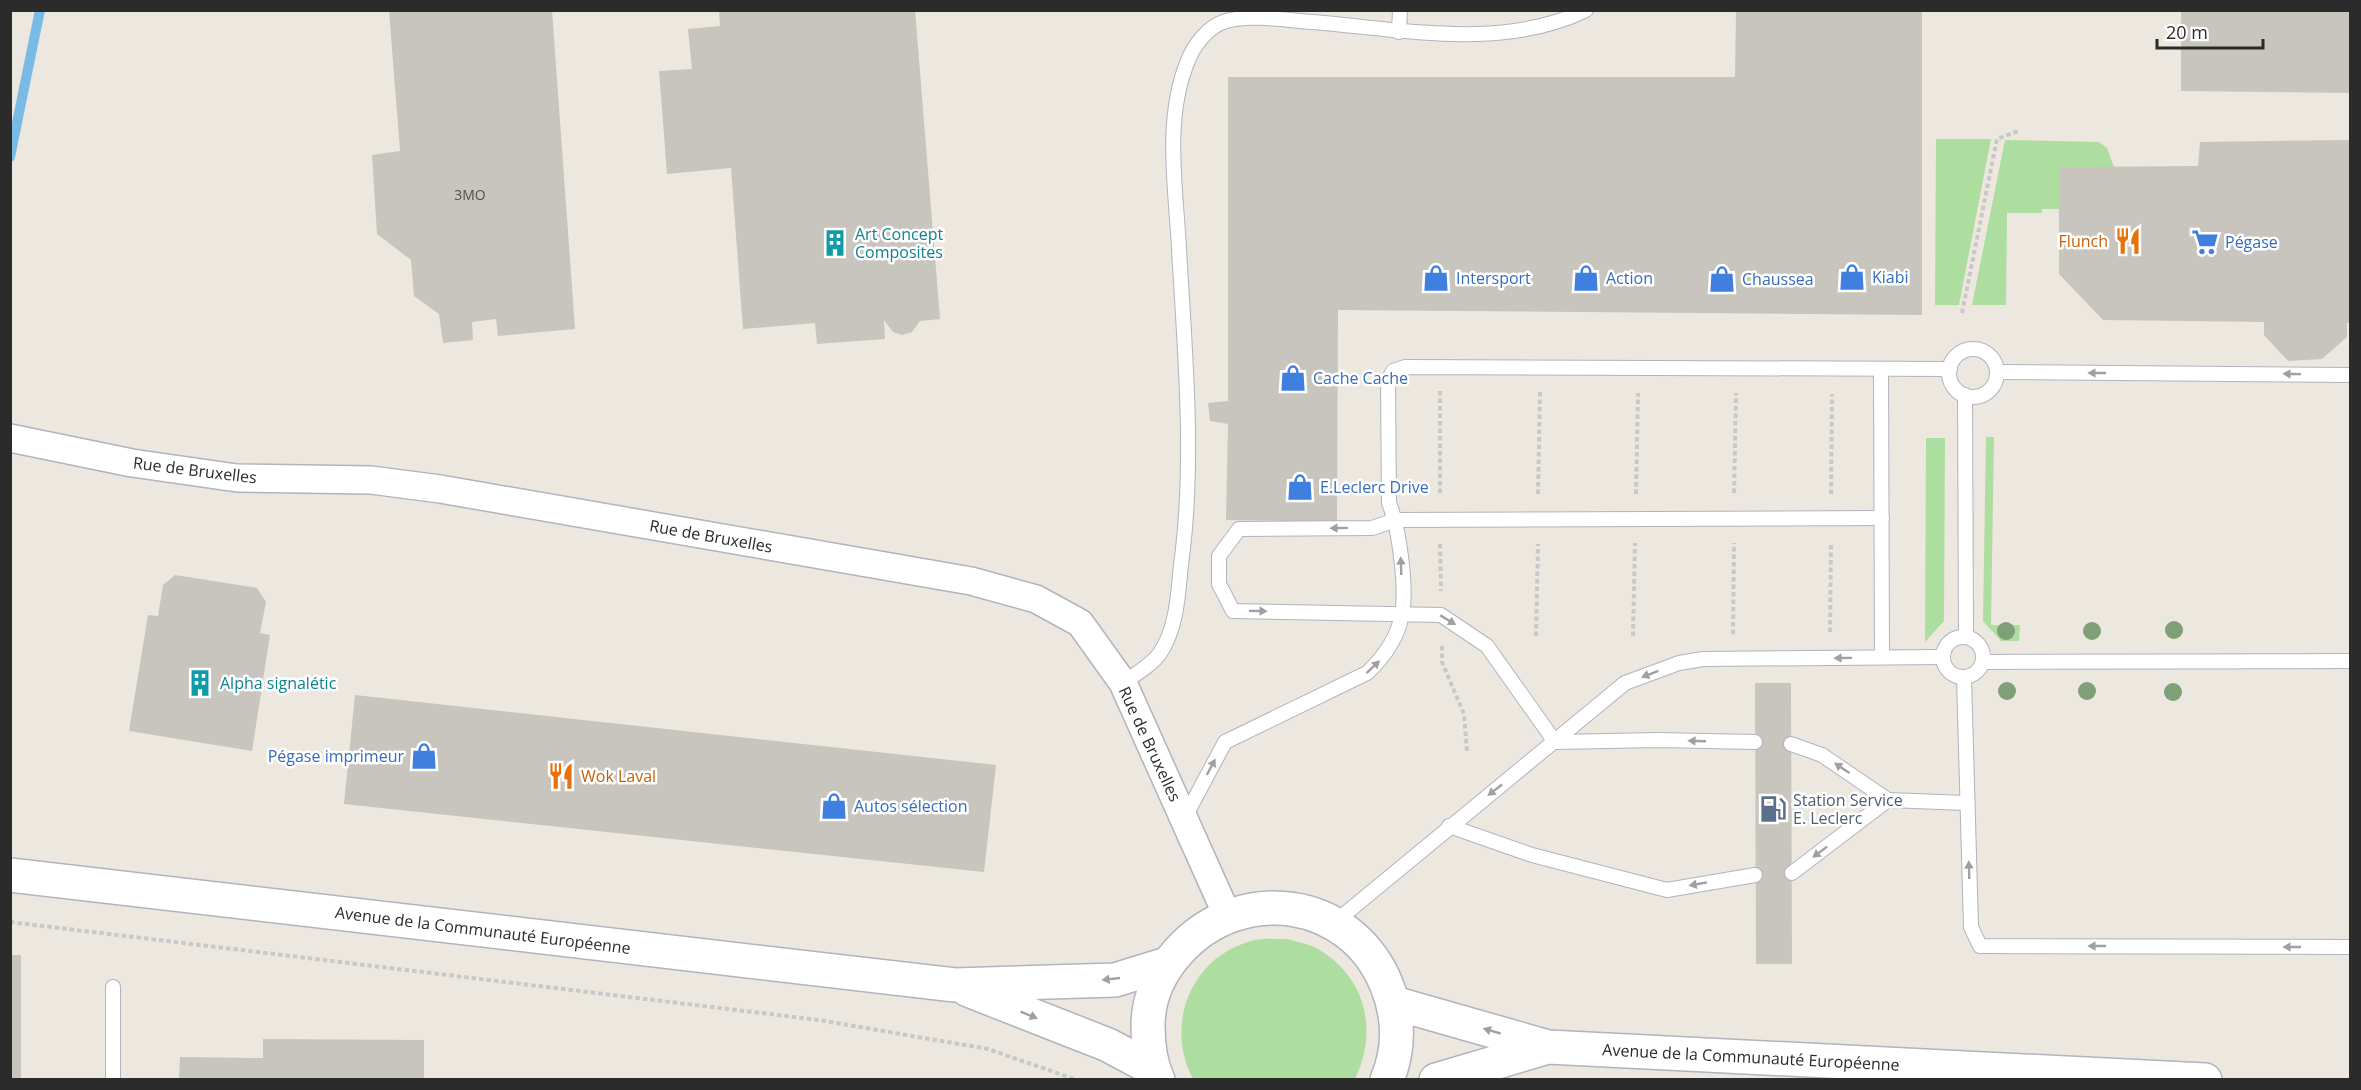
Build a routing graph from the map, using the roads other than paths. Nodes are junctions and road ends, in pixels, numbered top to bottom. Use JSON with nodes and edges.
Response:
{"nodes":[{"id":1,"x":1400,"y":10,"type":"edge"},
{"id":2,"x":1586,"y":10,"type":"edge"},
{"id":3,"x":1399,"y":32,"type":"junction"},
{"id":4,"x":1881,"y":369,"type":"junction"},
{"id":5,"x":1950,"y":369,"type":"junction"},
{"id":6,"x":1997,"y":372,"type":"junction"},
{"id":7,"x":2350,"y":375,"type":"edge"},
{"id":8,"x":1965,"y":395,"type":"junction"},
{"id":9,"x":10,"y":438,"type":"edge"},
{"id":10,"x":1882,"y":518,"type":"junction"},
{"id":11,"x":1396,"y":520,"type":"junction"},
{"id":12,"x":1402,"y":613,"type":"junction"},
{"id":13,"x":1966,"y":637,"type":"junction"},
{"id":14,"x":1882,"y":657,"type":"junction"},
{"id":15,"x":1943,"y":657,"type":"junction"},
{"id":16,"x":1983,"y":662,"type":"junction"},
{"id":17,"x":2350,"y":662,"type":"edge"},
{"id":18,"x":1964,"y":677,"type":"junction"},
{"id":19,"x":1123,"y":684,"type":"junction"},
{"id":20,"x":1555,"y":742,"type":"junction"},
{"id":21,"x":1755,"y":742,"type":"dead end"},
{"id":22,"x":1791,"y":744,"type":"dead end"},
{"id":23,"x":1888,"y":800,"type":"junction"},
{"id":24,"x":1966,"y":803,"type":"junction"},
{"id":25,"x":1184,"y":819,"type":"junction"},
{"id":26,"x":1449,"y":826,"type":"junction"},
{"id":27,"x":1792,"y":873,"type":"dead end"},
{"id":28,"x":10,"y":875,"type":"edge"},
{"id":29,"x":1755,"y":875,"type":"dead end"},
{"id":30,"x":1227,"y":915,"type":"junction"},
{"id":31,"x":1334,"y":923,"type":"junction"},
{"id":32,"x":2350,"y":947,"type":"edge"},
{"id":33,"x":1167,"y":964,"type":"junction"},
{"id":34,"x":955,"y":985,"type":"junction"},
{"id":35,"x":113,"y":987,"type":"dead end"},
{"id":36,"x":1394,"y":1002,"type":"junction"},
{"id":37,"x":1548,"y":1047,"type":"junction"},
{"id":38,"x":1155,"y":1074,"type":"edge"},
{"id":39,"x":113,"y":1080,"type":"edge"},
{"id":40,"x":1387,"y":1080,"type":"edge"},
{"id":41,"x":1436,"y":1080,"type":"edge"},
{"id":42,"x":2205,"y":1080,"type":"edge"}],
"edges":[{"from":1,"to":3,"type":"lane"},
{"from":2,"to":3,"type":"lane"},
{"from":3,"to":19,"type":"lane"},
{"from":4,"to":5,"type":"lane"},
{"from":4,"to":10,"type":"lane"},
{"from":4,"to":11,"type":"lane"},
{"from":5,"to":6,"type":"lane"},
{"from":5,"to":8,"type":"lane"},
{"from":7,"to":6,"type":"lane","one_way":true},
{"from":6,"to":8,"type":"lane"},
{"from":8,"to":13,"type":"lane"},
{"from":9,"to":19,"type":"street","name":"Rue de Bruxelles"},
{"from":10,"to":11,"type":"lane"},
{"from":10,"to":14,"type":"lane"},
{"from":12,"to":11,"type":"lane","one_way":true},
{"from":11,"to":12,"type":"lane","one_way":true},
{"from":12,"to":20,"type":"lane","one_way":true},
{"from":25,"to":12,"type":"lane","one_way":true},
{"from":13,"to":15,"type":"lane"},
{"from":13,"to":16,"type":"lane"},
{"from":14,"to":15,"type":"lane"},
{"from":14,"to":20,"type":"lane","one_way":true},
{"from":15,"to":18,"type":"lane"},
{"from":16,"to":17,"type":"lane"},
{"from":16,"to":18,"type":"lane"},
{"from":18,"to":24,"type":"lane"},
{"from":19,"to":25,"type":"street","name":"Rue de Bruxelles"},
{"from":21,"to":20,"type":"lane","one_way":true},
{"from":20,"to":26,"type":"lane","one_way":true},
{"from":23,"to":22,"type":"lane","one_way":true},
{"from":23,"to":24,"type":"lane"},
{"from":23,"to":27,"type":"lane","one_way":true},
{"from":32,"to":24,"type":"lane","one_way":true},
{"from":25,"to":30,"type":"street","name":"Rue de Bruxelles"},
{"from":29,"to":26,"type":"lane","one_way":true},
{"from":26,"to":31,"type":"lane"},
{"from":28,"to":34,"type":"street","name":"Avenue de la Communauté Européenne"},
{"from":30,"to":31,"type":"street"},
{"from":30,"to":33,"type":"street"},
{"from":31,"to":36,"type":"street"},
{"from":33,"to":34,"type":"street","name":"Avenue de la Communauté Européenne","one_way":true},
{"from":33,"to":38,"type":"street"},
{"from":34,"to":38,"type":"street","name":"Avenue de la Communauté Européenne","one_way":true},
{"from":35,"to":39,"type":"lane"},
{"from":37,"to":36,"type":"street","name":"Avenue de la Communauté Européenne","one_way":true},
{"from":36,"to":40,"type":"street"},
{"from":37,"to":41,"type":"street","name":"Avenue de la Communauté Européenne"},
{"from":37,"to":42,"type":"street","name":"Avenue de la Communauté Européenne"}]}
